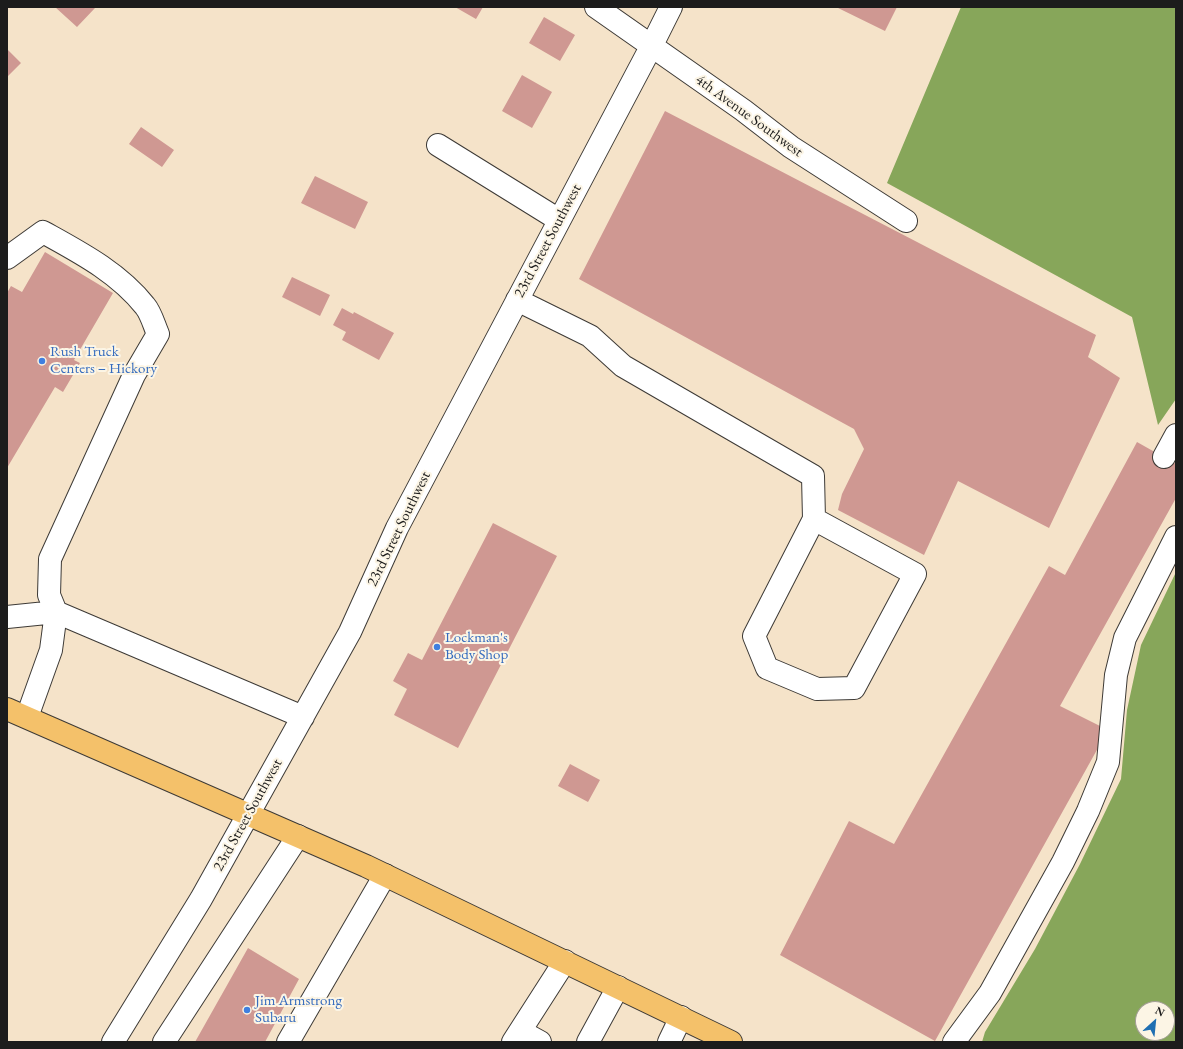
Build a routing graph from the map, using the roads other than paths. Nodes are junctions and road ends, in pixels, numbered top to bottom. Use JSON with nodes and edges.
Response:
{"nodes":[{"id":1,"x":596,"y":7,"type":"edge"},
{"id":2,"x":671,"y":7,"type":"edge"},
{"id":3,"x":652,"y":45,"type":"junction"},
{"id":4,"x":438,"y":144,"type":"dead end"},
{"id":5,"x":559,"y":220,"type":"junction"},
{"id":6,"x":906,"y":221,"type":"dead end"},
{"id":7,"x":7,"y":258,"type":"edge"},
{"id":8,"x":517,"y":300,"type":"junction"},
{"id":9,"x":1176,"y":435,"type":"edge"},
{"id":10,"x":1164,"y":457,"type":"dead end"},
{"id":11,"x":814,"y":519,"type":"junction"},
{"id":12,"x":1176,"y":537,"type":"edge"},
{"id":13,"x":56,"y":612,"type":"junction"},
{"id":14,"x":7,"y":617,"type":"edge"},
{"id":15,"x":7,"y":709,"type":"edge"},
{"id":16,"x":27,"y":717,"type":"junction"},
{"id":17,"x":303,"y":717,"type":"junction"},
{"id":18,"x":249,"y":814,"type":"junction"},
{"id":19,"x":298,"y":836,"type":"junction"},
{"id":20,"x":385,"y":875,"type":"junction"},
{"id":21,"x":565,"y":961,"type":"junction"},
{"id":22,"x":618,"y":987,"type":"junction"},
{"id":23,"x":681,"y":1017,"type":"junction"},
{"id":24,"x":516,"y":1037,"type":"edge"},
{"id":25,"x":113,"y":1042,"type":"edge"},
{"id":26,"x":164,"y":1042,"type":"edge"},
{"id":27,"x":288,"y":1042,"type":"edge"},
{"id":28,"x":540,"y":1042,"type":"edge"},
{"id":29,"x":588,"y":1042,"type":"edge"},
{"id":30,"x":669,"y":1042,"type":"edge"},
{"id":31,"x":731,"y":1042,"type":"edge"},
{"id":32,"x":954,"y":1042,"type":"edge"}],
"edges":[{"from":1,"to":3,"type":"street","name":"4th Avenue Southwest"},
{"from":2,"to":3,"type":"street","name":"23rd Street Southwest"},
{"from":3,"to":5,"type":"street","name":"23rd Street Southwest"},
{"from":3,"to":6,"type":"street","name":"4th Avenue Southwest"},
{"from":4,"to":5,"type":"street"},
{"from":5,"to":8,"type":"street","name":"23rd Street Southwest"},
{"from":7,"to":13,"type":"street"},
{"from":8,"to":11,"type":"street"},
{"from":8,"to":17,"type":"street","name":"23rd Street Southwest"},
{"from":9,"to":10,"type":"street"},
{"from":11,"to":11,"type":"street"},
{"from":12,"to":32,"type":"street"},
{"from":13,"to":14,"type":"street"},
{"from":13,"to":16,"type":"street"},
{"from":13,"to":17,"type":"street"},
{"from":15,"to":16,"type":"main road"},
{"from":16,"to":18,"type":"main road"},
{"from":17,"to":18,"type":"street","name":"23rd Street Southwest"},
{"from":18,"to":19,"type":"main road"},
{"from":18,"to":25,"type":"street","name":"23rd Street Southwest"},
{"from":19,"to":20,"type":"main road"},
{"from":19,"to":26,"type":"street"},
{"from":20,"to":21,"type":"main road"},
{"from":20,"to":27,"type":"street"},
{"from":21,"to":22,"type":"main road"},
{"from":21,"to":24,"type":"street"},
{"from":22,"to":23,"type":"main road"},
{"from":22,"to":29,"type":"street"},
{"from":23,"to":30,"type":"street"},
{"from":23,"to":31,"type":"main road"},
{"from":24,"to":28,"type":"street"}]}
